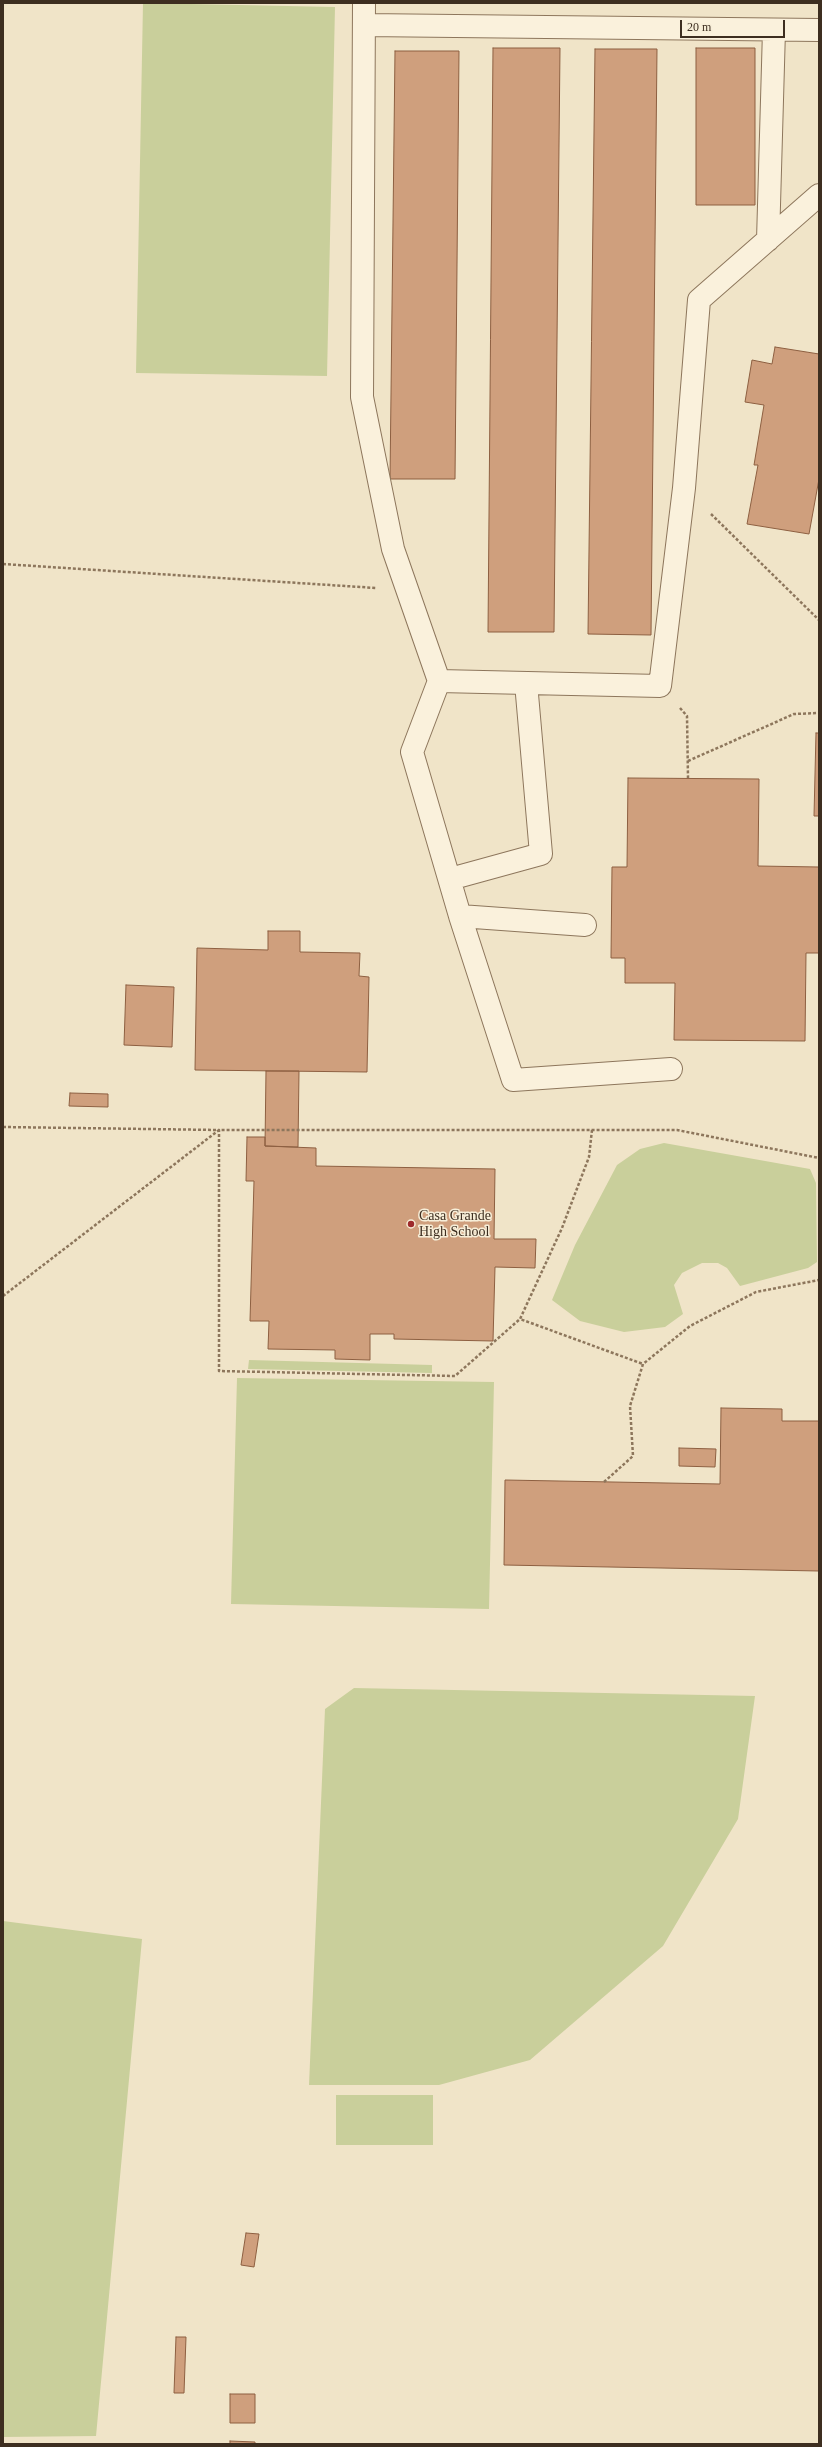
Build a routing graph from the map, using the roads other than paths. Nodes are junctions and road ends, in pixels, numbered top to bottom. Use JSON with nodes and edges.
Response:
{"nodes":[{"id":1,"x":364,"y":3,"type":"edge"},
{"id":2,"x":364,"y":25,"type":"junction"},
{"id":3,"x":774,"y":30,"type":"junction"},
{"id":4,"x":819,"y":30,"type":"edge"},
{"id":5,"x":819,"y":195,"type":"edge"},
{"id":6,"x":768,"y":240,"type":"junction"},
{"id":7,"x":439,"y":681,"type":"junction"},
{"id":8,"x":526,"y":683,"type":"junction"},
{"id":9,"x":450,"y":879,"type":"junction"},
{"id":10,"x":460,"y":916,"type":"junction"},
{"id":11,"x":585,"y":925,"type":"dead end"},
{"id":12,"x":671,"y":1069,"type":"dead end"}],
"edges":[{"from":1,"to":2,"type":"lane"},
{"from":2,"to":3,"type":"lane"},
{"from":2,"to":7,"type":"lane"},
{"from":3,"to":4,"type":"lane"},
{"from":3,"to":6,"type":"lane"},
{"from":5,"to":6,"type":"lane"},
{"from":6,"to":8,"type":"lane"},
{"from":7,"to":8,"type":"lane"},
{"from":7,"to":9,"type":"lane"},
{"from":8,"to":9,"type":"lane"},
{"from":9,"to":10,"type":"lane"},
{"from":10,"to":11,"type":"lane"},
{"from":10,"to":12,"type":"lane"}]}
